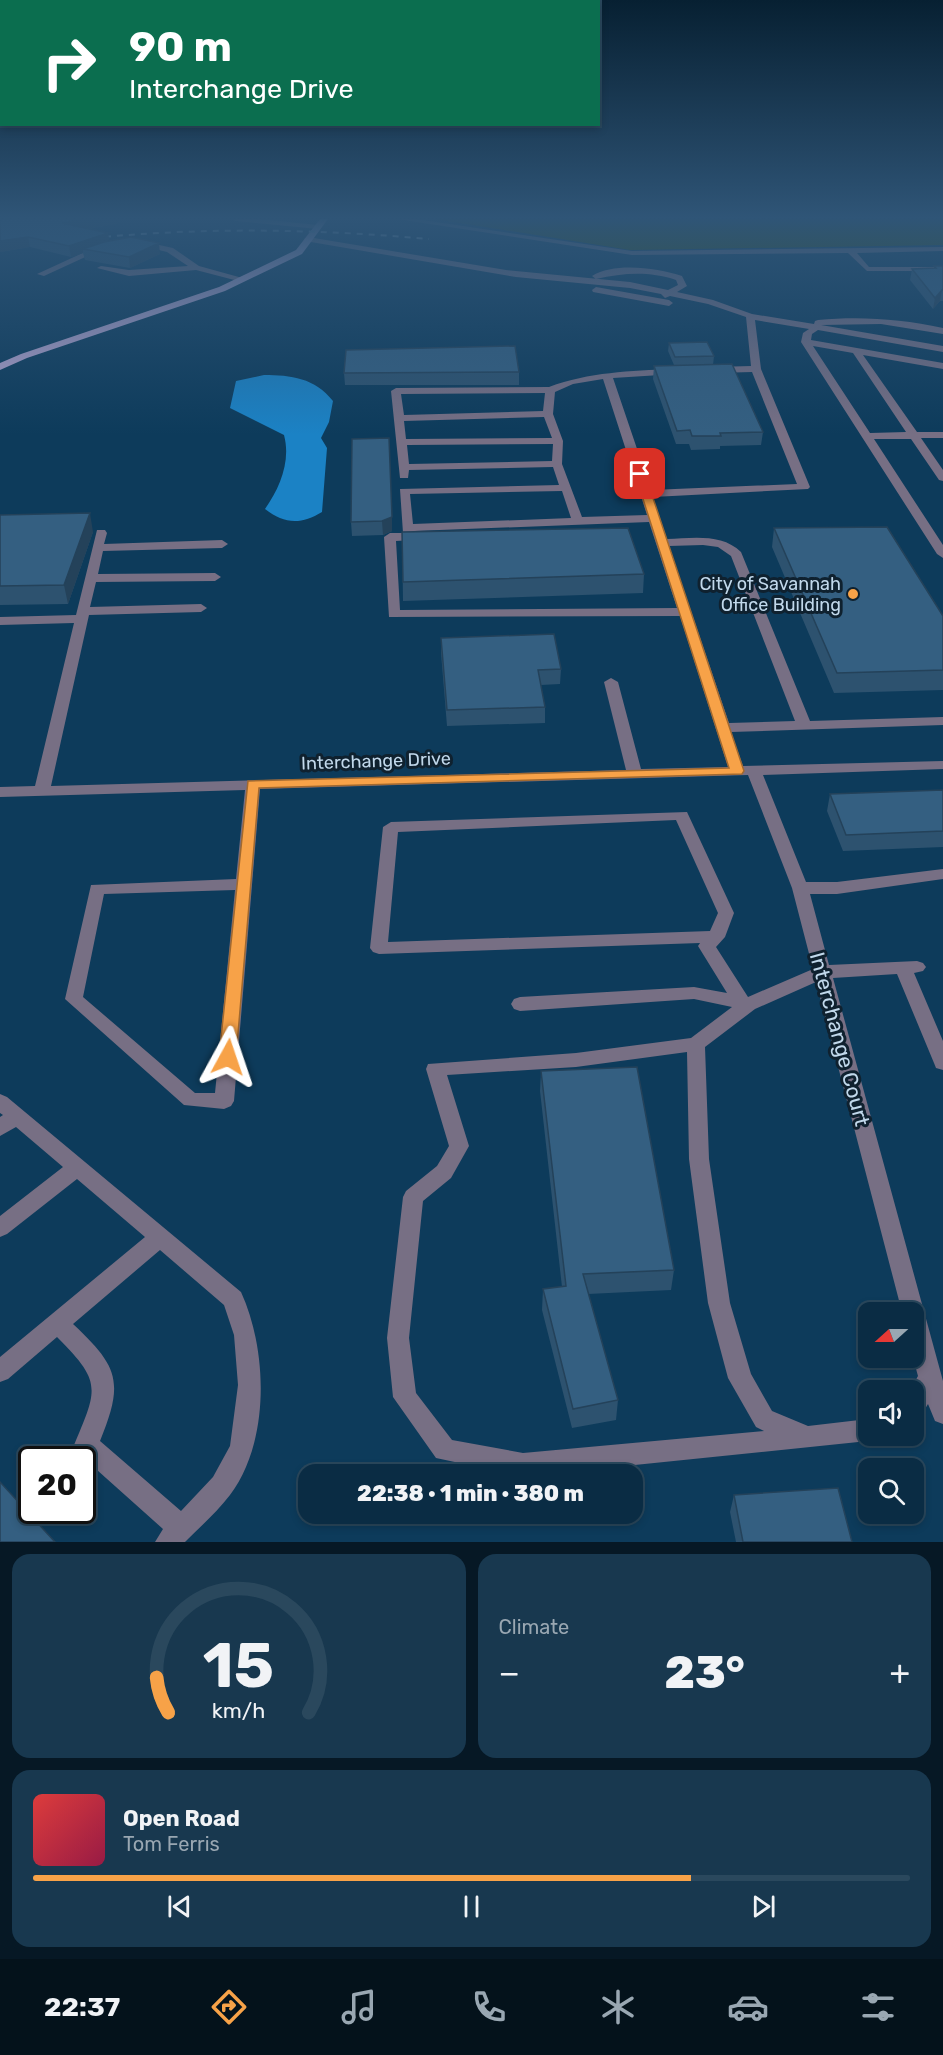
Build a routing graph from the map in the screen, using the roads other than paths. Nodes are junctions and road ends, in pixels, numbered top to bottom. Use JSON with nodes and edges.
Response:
{"nodes":[{"id":1,"x":216,"y":291,"type":"edge"},
{"id":2,"x":601,"y":291,"type":"edge"},
{"id":3,"x":660,"y":291,"type":"edge"},
{"id":4,"x":673,"y":291,"type":"edge"},
{"id":5,"x":670,"y":293,"type":"junction"},
{"id":6,"x":651,"y":300,"type":"junction"},
{"id":7,"x":729,"y":310,"type":"junction"},
{"id":8,"x":750,"y":316,"type":"junction"},
{"id":9,"x":800,"y":325,"type":"junction"},
{"id":10,"x":816,"y":328,"type":"junction"},
{"id":11,"x":943,"y":331,"type":"edge"},
{"id":12,"x":806,"y":342,"type":"junction"},
{"id":13,"x":943,"y":349,"type":"edge"},
{"id":14,"x":856,"y":351,"type":"junction"},
{"id":15,"x":930,"y":364,"type":"junction"},
{"id":16,"x":943,"y":366,"type":"edge"},
{"id":17,"x":0,"y":367,"type":"edge"},
{"id":18,"x":756,"y":369,"type":"junction"},
{"id":19,"x":608,"y":375,"type":"junction"},
{"id":20,"x":943,"y":381,"type":"edge"},
{"id":21,"x":550,"y":390,"type":"junction"},
{"id":22,"x":548,"y":414,"type":"junction"},
{"id":23,"x":399,"y":418,"type":"junction"},
{"id":24,"x":914,"y":435,"type":"junction"},
{"id":25,"x":943,"y":435,"type":"edge"},
{"id":26,"x":867,"y":436,"type":"junction"},
{"id":27,"x":558,"y":441,"type":"junction"},
{"id":28,"x":401,"y":442,"type":"junction"},
{"id":29,"x":557,"y":464,"type":"junction"},
{"id":30,"x":404,"y":469,"type":"junction"},
{"id":31,"x":943,"y":478,"type":"edge"},
{"id":32,"x":566,"y":488,"type":"junction"},
{"id":33,"x":404,"y":491,"type":"junction"},
{"id":34,"x":646,"y":494,"type":"junction"},
{"id":35,"x":654,"y":518,"type":"junction"},
{"id":36,"x":578,"y":521,"type":"junction"},
{"id":37,"x":408,"y":528,"type":"junction"},
{"id":38,"x":101,"y":533,"type":"dead end"},
{"id":39,"x":938,"y":537,"type":"edge"},
{"id":40,"x":662,"y":543,"type":"junction"},
{"id":41,"x":222,"y":544,"type":"dead end"},
{"id":42,"x":98,"y":548,"type":"junction"},
{"id":43,"x":943,"y":554,"type":"edge"},
{"id":44,"x":215,"y":576,"type":"dead end"},
{"id":45,"x":92,"y":578,"type":"junction"},
{"id":46,"x":201,"y":608,"type":"dead end"},
{"id":47,"x":685,"y":612,"type":"junction"},
{"id":48,"x":83,"y":615,"type":"junction"},
{"id":49,"x":0,"y":621,"type":"edge"},
{"id":50,"x":610,"y":682,"type":"dead end"},
{"id":51,"x":943,"y":721,"type":"edge"},
{"id":52,"x":804,"y":725,"type":"junction"},
{"id":53,"x":723,"y":728,"type":"junction"},
{"id":54,"x":943,"y":765,"type":"edge"},
{"id":55,"x":745,"y":771,"type":"junction"},
{"id":56,"x":635,"y":774,"type":"junction"},
{"id":57,"x":253,"y":784,"type":"junction"},
{"id":58,"x":42,"y":791,"type":"junction"},
{"id":59,"x":1,"y":795,"type":"edge"},
{"id":60,"x":943,"y":874,"type":"edge"},
{"id":61,"x":244,"y":884,"type":"junction"},
{"id":62,"x":800,"y":888,"type":"junction"},
{"id":63,"x":716,"y":937,"type":"junction"},
{"id":64,"x":822,"y":972,"type":"junction"},
{"id":65,"x":520,"y":1004,"type":"dead end"},
{"id":66,"x":745,"y":1005,"type":"junction"},
{"id":67,"x":696,"y":1044,"type":"junction"},
{"id":68,"x":943,"y":1063,"type":"edge"},
{"id":69,"x":5,"y":1115,"type":"edge"},
{"id":70,"x":77,"y":1168,"type":"junction"},
{"id":71,"x":0,"y":1228,"type":"edge"},
{"id":72,"x":159,"y":1238,"type":"junction"},
{"id":73,"x":910,"y":1302,"type":"edge"},
{"id":74,"x":57,"y":1323,"type":"junction"},
{"id":75,"x":924,"y":1355,"type":"edge"},
{"id":76,"x":0,"y":1371,"type":"edge"},
{"id":77,"x":930,"y":1377,"type":"junction"},
{"id":78,"x":924,"y":1388,"type":"edge"},
{"id":79,"x":943,"y":1413,"type":"edge"},
{"id":80,"x":858,"y":1431,"type":"edge"},
{"id":81,"x":807,"y":1438,"type":"junction"},
{"id":82,"x":174,"y":1535,"type":"edge"}],
"edges":[{"from":1,"to":17,"type":"main road"},
{"from":2,"to":6,"type":"street"},
{"from":3,"to":5,"type":"street"},
{"from":4,"to":5,"type":"street"},
{"from":5,"to":6,"type":"street"},
{"from":5,"to":7,"type":"street"},
{"from":6,"to":7,"type":"street"},
{"from":7,"to":8,"type":"street"},
{"from":8,"to":9,"type":"street"},
{"from":8,"to":18,"type":"street"},
{"from":9,"to":10,"type":"street"},
{"from":9,"to":11,"type":"street"},
{"from":10,"to":12,"type":"street"},
{"from":10,"to":13,"type":"street"},
{"from":12,"to":14,"type":"street"},
{"from":12,"to":26,"type":"street"},
{"from":14,"to":15,"type":"street"},
{"from":14,"to":24,"type":"street"},
{"from":15,"to":16,"type":"street"},
{"from":15,"to":20,"type":"street"},
{"from":18,"to":19,"type":"street"},
{"from":18,"to":34,"type":"street"},
{"from":19,"to":21,"type":"street"},
{"from":19,"to":34,"type":"street","name":"Interchange Court"},
{"from":21,"to":22,"type":"street"},
{"from":21,"to":23,"type":"street"},
{"from":22,"to":23,"type":"street"},
{"from":22,"to":27,"type":"street"},
{"from":23,"to":28,"type":"street"},
{"from":24,"to":25,"type":"street"},
{"from":24,"to":26,"type":"street"},
{"from":24,"to":31,"type":"street"},
{"from":26,"to":39,"type":"street"},
{"from":27,"to":28,"type":"street"},
{"from":27,"to":29,"type":"street"},
{"from":28,"to":30,"type":"street"},
{"from":29,"to":30,"type":"street"},
{"from":29,"to":32,"type":"street"},
{"from":30,"to":33,"type":"street"},
{"from":32,"to":33,"type":"street"},
{"from":32,"to":36,"type":"street"},
{"from":33,"to":37,"type":"street"},
{"from":34,"to":35,"type":"street","name":"Interchange Court"},
{"from":35,"to":36,"type":"street"},
{"from":35,"to":40,"type":"street","name":"Interchange Court"},
{"from":36,"to":37,"type":"street"},
{"from":37,"to":47,"type":"street"},
{"from":38,"to":42,"type":"street"},
{"from":39,"to":43,"type":"street"},
{"from":40,"to":47,"type":"street","name":"Interchange Court"},
{"from":40,"to":52,"type":"street"},
{"from":41,"to":42,"type":"street"},
{"from":42,"to":45,"type":"street"},
{"from":44,"to":45,"type":"street"},
{"from":45,"to":48,"type":"street"},
{"from":46,"to":48,"type":"street"},
{"from":47,"to":53,"type":"street","name":"Interchange Court"},
{"from":48,"to":49,"type":"street"},
{"from":48,"to":58,"type":"street"},
{"from":50,"to":56,"type":"street"},
{"from":51,"to":52,"type":"street"},
{"from":52,"to":53,"type":"street"},
{"from":53,"to":55,"type":"street","name":"Interchange Court"},
{"from":54,"to":55,"type":"street","name":"Interchange Drive"},
{"from":55,"to":56,"type":"street","name":"Interchange Drive"},
{"from":55,"to":62,"type":"street","name":"Interchange Court"},
{"from":56,"to":57,"type":"street","name":"Interchange Drive"},
{"from":57,"to":58,"type":"street","name":"Interchange Drive"},
{"from":57,"to":61,"type":"street"},
{"from":58,"to":59,"type":"street","name":"Interchange Drive"},
{"from":60,"to":62,"type":"street"},
{"from":61,"to":61,"type":"street"},
{"from":62,"to":64,"type":"street","name":"Interchange Court"},
{"from":63,"to":63,"type":"street"},
{"from":63,"to":66,"type":"street"},
{"from":64,"to":66,"type":"street"},
{"from":64,"to":68,"type":"street"},
{"from":64,"to":73,"type":"street","name":"Interchange Court"},
{"from":65,"to":66,"type":"street"},
{"from":66,"to":67,"type":"street"},
{"from":67,"to":81,"type":"street"},
{"from":67,"to":81,"type":"street"},
{"from":69,"to":70,"type":"street"},
{"from":70,"to":71,"type":"street"},
{"from":70,"to":72,"type":"street"},
{"from":72,"to":74,"type":"street"},
{"from":72,"to":82,"type":"street"},
{"from":74,"to":76,"type":"street"},
{"from":74,"to":82,"type":"street"},
{"from":75,"to":77,"type":"street","name":"Interchange Court"},
{"from":77,"to":78,"type":"street"},
{"from":77,"to":79,"type":"street","name":"Interchange Court"},
{"from":80,"to":81,"type":"street"}]}
